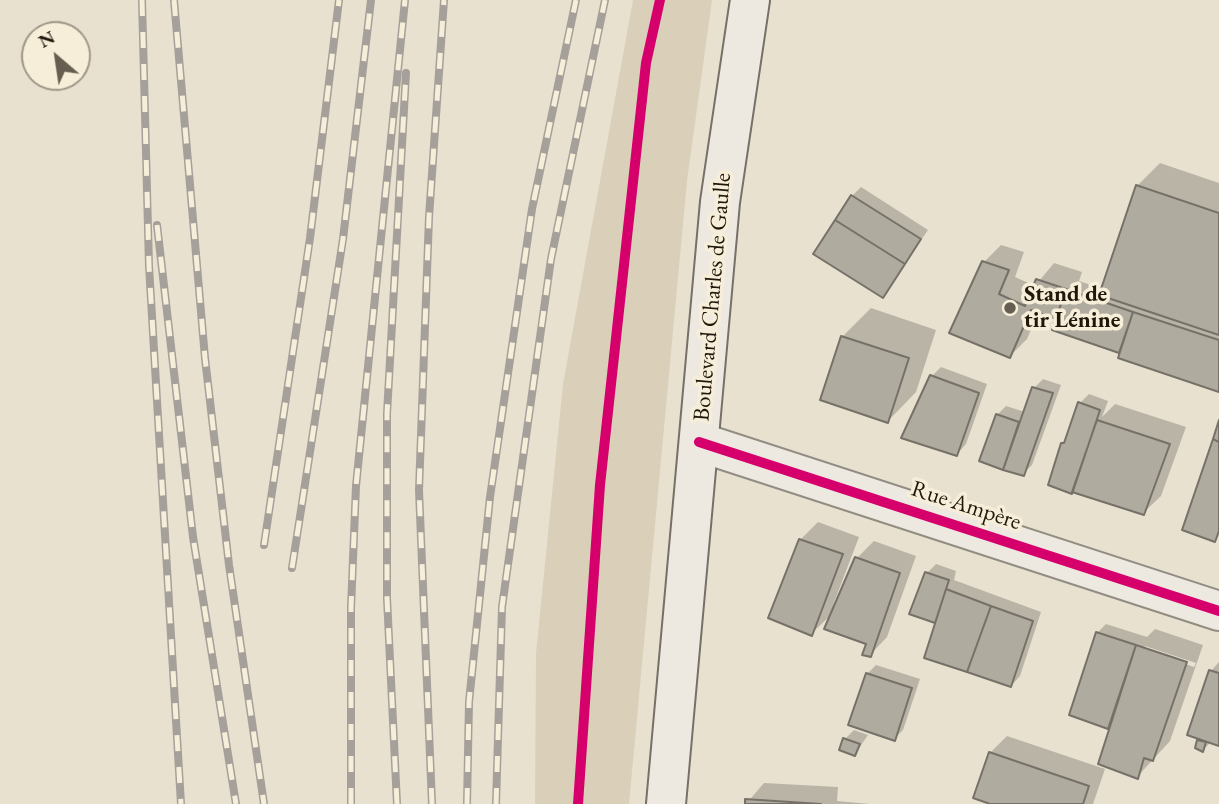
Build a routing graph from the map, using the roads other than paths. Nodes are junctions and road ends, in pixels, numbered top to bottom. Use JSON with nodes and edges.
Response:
{"nodes":[{"id":1,"x":750,"y":0,"type":"edge"},
{"id":2,"x":699,"y":442,"type":"junction"},
{"id":3,"x":1219,"y":611,"type":"edge"},
{"id":4,"x":666,"y":804,"type":"edge"}],
"edges":[{"from":1,"to":2,"type":"main road","name":"Boulevard Charles de Gaulle"},
{"from":2,"to":3,"type":"main road","name":"Rue Ampère"},
{"from":2,"to":4,"type":"main road","name":"Boulevard Charles de Gaulle"}]}
